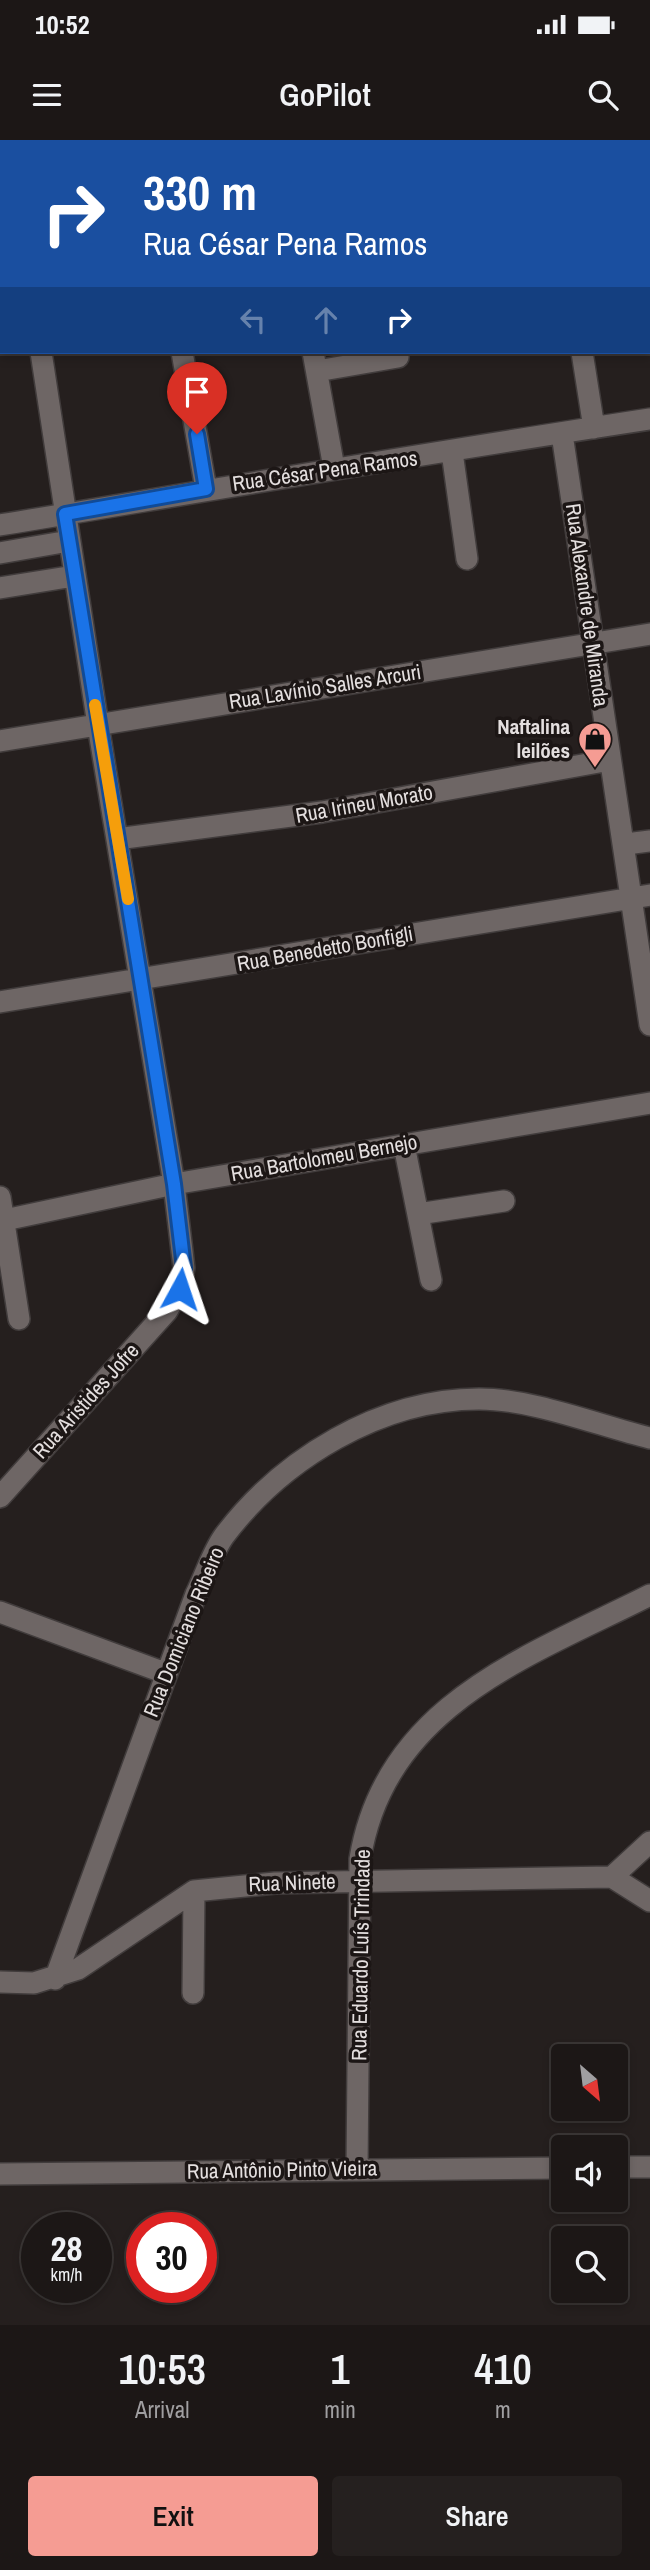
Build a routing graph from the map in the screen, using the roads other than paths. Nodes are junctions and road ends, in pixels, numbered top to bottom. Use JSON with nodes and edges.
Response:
{"nodes":[{"id":1,"x":41,"y":354,"type":"edge"},
{"id":2,"x":182,"y":354,"type":"edge"},
{"id":3,"x":582,"y":354,"type":"edge"},
{"id":4,"x":398,"y":357,"type":"dead end"},
{"id":5,"x":315,"y":361,"type":"edge"},
{"id":6,"x":650,"y":419,"type":"edge"},
{"id":7,"x":594,"y":428,"type":"junction"},
{"id":8,"x":562,"y":434,"type":"junction"},
{"id":9,"x":452,"y":452,"type":"junction"},
{"id":10,"x":334,"y":468,"type":"junction"},
{"id":11,"x":206,"y":489,"type":"junction"},
{"id":12,"x":65,"y":514,"type":"junction"},
{"id":13,"x":0,"y":525,"type":"edge"},
{"id":14,"x":69,"y":541,"type":"junction"},
{"id":15,"x":0,"y":553,"type":"edge"},
{"id":16,"x":467,"y":559,"type":"dead end"},
{"id":17,"x":74,"y":576,"type":"junction"},
{"id":18,"x":0,"y":588,"type":"edge"},
{"id":19,"x":650,"y":634,"type":"edge"},
{"id":20,"x":592,"y":643,"type":"junction"},
{"id":21,"x":98,"y":725,"type":"junction"},
{"id":22,"x":0,"y":741,"type":"edge"},
{"id":23,"x":610,"y":760,"type":"junction"},
{"id":24,"x":117,"y":839,"type":"junction"},
{"id":25,"x":650,"y":841,"type":"edge"},
{"id":26,"x":626,"y":844,"type":"junction"},
{"id":27,"x":642,"y":896,"type":"edge"},
{"id":28,"x":141,"y":980,"type":"junction"},
{"id":29,"x":0,"y":1002,"type":"edge"},
{"id":30,"x":650,"y":1025,"type":"edge"},
{"id":31,"x":650,"y":1103,"type":"edge"},
{"id":32,"x":404,"y":1144,"type":"junction"},
{"id":33,"x":174,"y":1184,"type":"junction"},
{"id":34,"x":0,"y":1197,"type":"edge"},
{"id":35,"x":505,"y":1201,"type":"dead end"},
{"id":36,"x":418,"y":1214,"type":"junction"},
{"id":37,"x":2,"y":1221,"type":"edge"},
{"id":38,"x":431,"y":1280,"type":"dead end"},
{"id":39,"x":19,"y":1319,"type":"dead end"},
{"id":40,"x":650,"y":1438,"type":"edge"},
{"id":41,"x":0,"y":1497,"type":"edge"},
{"id":42,"x":650,"y":1595,"type":"edge"},
{"id":43,"x":0,"y":1612,"type":"edge"},
{"id":44,"x":165,"y":1672,"type":"junction"},
{"id":45,"x":650,"y":1842,"type":"edge"},
{"id":46,"x":612,"y":1877,"type":"junction"},
{"id":47,"x":362,"y":1881,"type":"junction"},
{"id":48,"x":194,"y":1891,"type":"junction"},
{"id":49,"x":650,"y":1901,"type":"edge"},
{"id":50,"x":55,"y":1979,"type":"junction"},
{"id":51,"x":0,"y":1982,"type":"edge"},
{"id":52,"x":193,"y":1993,"type":"dead end"},
{"id":53,"x":628,"y":2167,"type":"edge"},
{"id":54,"x":650,"y":2167,"type":"edge"},
{"id":55,"x":551,"y":2168,"type":"edge"},
{"id":56,"x":357,"y":2169,"type":"junction"},
{"id":57,"x":0,"y":2174,"type":"edge"}],
"edges":[{"from":1,"to":12,"type":"street","name":"Rua Aristides Jofre"},
{"from":2,"to":11,"type":"street"},
{"from":3,"to":7,"type":"street"},
{"from":4,"to":5,"type":"street"},
{"from":5,"to":10,"type":"street"},
{"from":6,"to":7,"type":"street","name":"Rua César Pena Ramos"},
{"from":7,"to":8,"type":"street","name":"Rua César Pena Ramos"},
{"from":8,"to":9,"type":"street","name":"Rua César Pena Ramos"},
{"from":8,"to":20,"type":"street","name":"Rua Alexandre de Miranda"},
{"from":9,"to":10,"type":"street","name":"Rua César Pena Ramos"},
{"from":9,"to":16,"type":"street"},
{"from":10,"to":11,"type":"street","name":"Rua César Pena Ramos"},
{"from":11,"to":12,"type":"street","name":"Rua César Pena Ramos"},
{"from":12,"to":13,"type":"street","name":"Rua César Pena Ramos"},
{"from":12,"to":14,"type":"street","name":"Rua Aristides Jofre"},
{"from":14,"to":15,"type":"street"},
{"from":14,"to":17,"type":"street","name":"Rua Aristides Jofre"},
{"from":17,"to":18,"type":"street"},
{"from":17,"to":21,"type":"street","name":"Rua Aristides Jofre"},
{"from":19,"to":20,"type":"street","name":"Rua Lavínio Salles Arcuri"},
{"from":20,"to":21,"type":"street","name":"Rua Lavínio Salles Arcuri"},
{"from":20,"to":23,"type":"street","name":"Rua Alexandre de Miranda"},
{"from":21,"to":22,"type":"street","name":"Rua Lavínio Salles Arcuri"},
{"from":21,"to":24,"type":"street","name":"Rua Aristides Jofre"},
{"from":23,"to":24,"type":"street","name":"Rua Irineu Morato"},
{"from":23,"to":26,"type":"street","name":"Rua Alexandre de Miranda"},
{"from":24,"to":28,"type":"street","name":"Rua Aristides Jofre"},
{"from":25,"to":26,"type":"street"},
{"from":26,"to":27,"type":"street","name":"Rua Alexandre de Miranda"},
{"from":27,"to":28,"type":"street","name":"Rua Benedetto Bonfigli"},
{"from":27,"to":30,"type":"street","name":"Rua Alexandre de Miranda"},
{"from":28,"to":29,"type":"street","name":"Rua Benedetto Bonfigli"},
{"from":28,"to":33,"type":"street","name":"Rua Aristides Jofre"},
{"from":31,"to":32,"type":"street","name":"Rua Bartolomeu Bernejo"},
{"from":32,"to":33,"type":"street","name":"Rua Bartolomeu Bernejo"},
{"from":32,"to":36,"type":"street"},
{"from":33,"to":37,"type":"street","name":"Rua Bartolomeu Bernejo"},
{"from":33,"to":41,"type":"street","name":"Rua Aristides Jofre"},
{"from":34,"to":37,"type":"street"},
{"from":35,"to":36,"type":"street"},
{"from":36,"to":38,"type":"street"},
{"from":37,"to":39,"type":"street"},
{"from":40,"to":44,"type":"street","name":"Rua Domiciano Ribeiro"},
{"from":42,"to":47,"type":"street","name":"Rua Eduardo Luís Trindade"},
{"from":43,"to":44,"type":"street"},
{"from":44,"to":50,"type":"street","name":"Rua Domiciano Ribeiro"},
{"from":45,"to":46,"type":"street"},
{"from":46,"to":47,"type":"street","name":"Rua Ninete"},
{"from":46,"to":49,"type":"street"},
{"from":47,"to":48,"type":"street","name":"Rua Ninete"},
{"from":47,"to":56,"type":"street","name":"Rua Eduardo Luís Trindade"},
{"from":48,"to":50,"type":"street","name":"Rua Ninete"},
{"from":48,"to":52,"type":"street"},
{"from":50,"to":51,"type":"street","name":"Rua Ninete"},
{"from":53,"to":54,"type":"street"},
{"from":55,"to":56,"type":"street","name":"Rua Antônio Pinto Vieira"},
{"from":56,"to":57,"type":"street","name":"Rua Antônio Pinto Vieira"}]}
